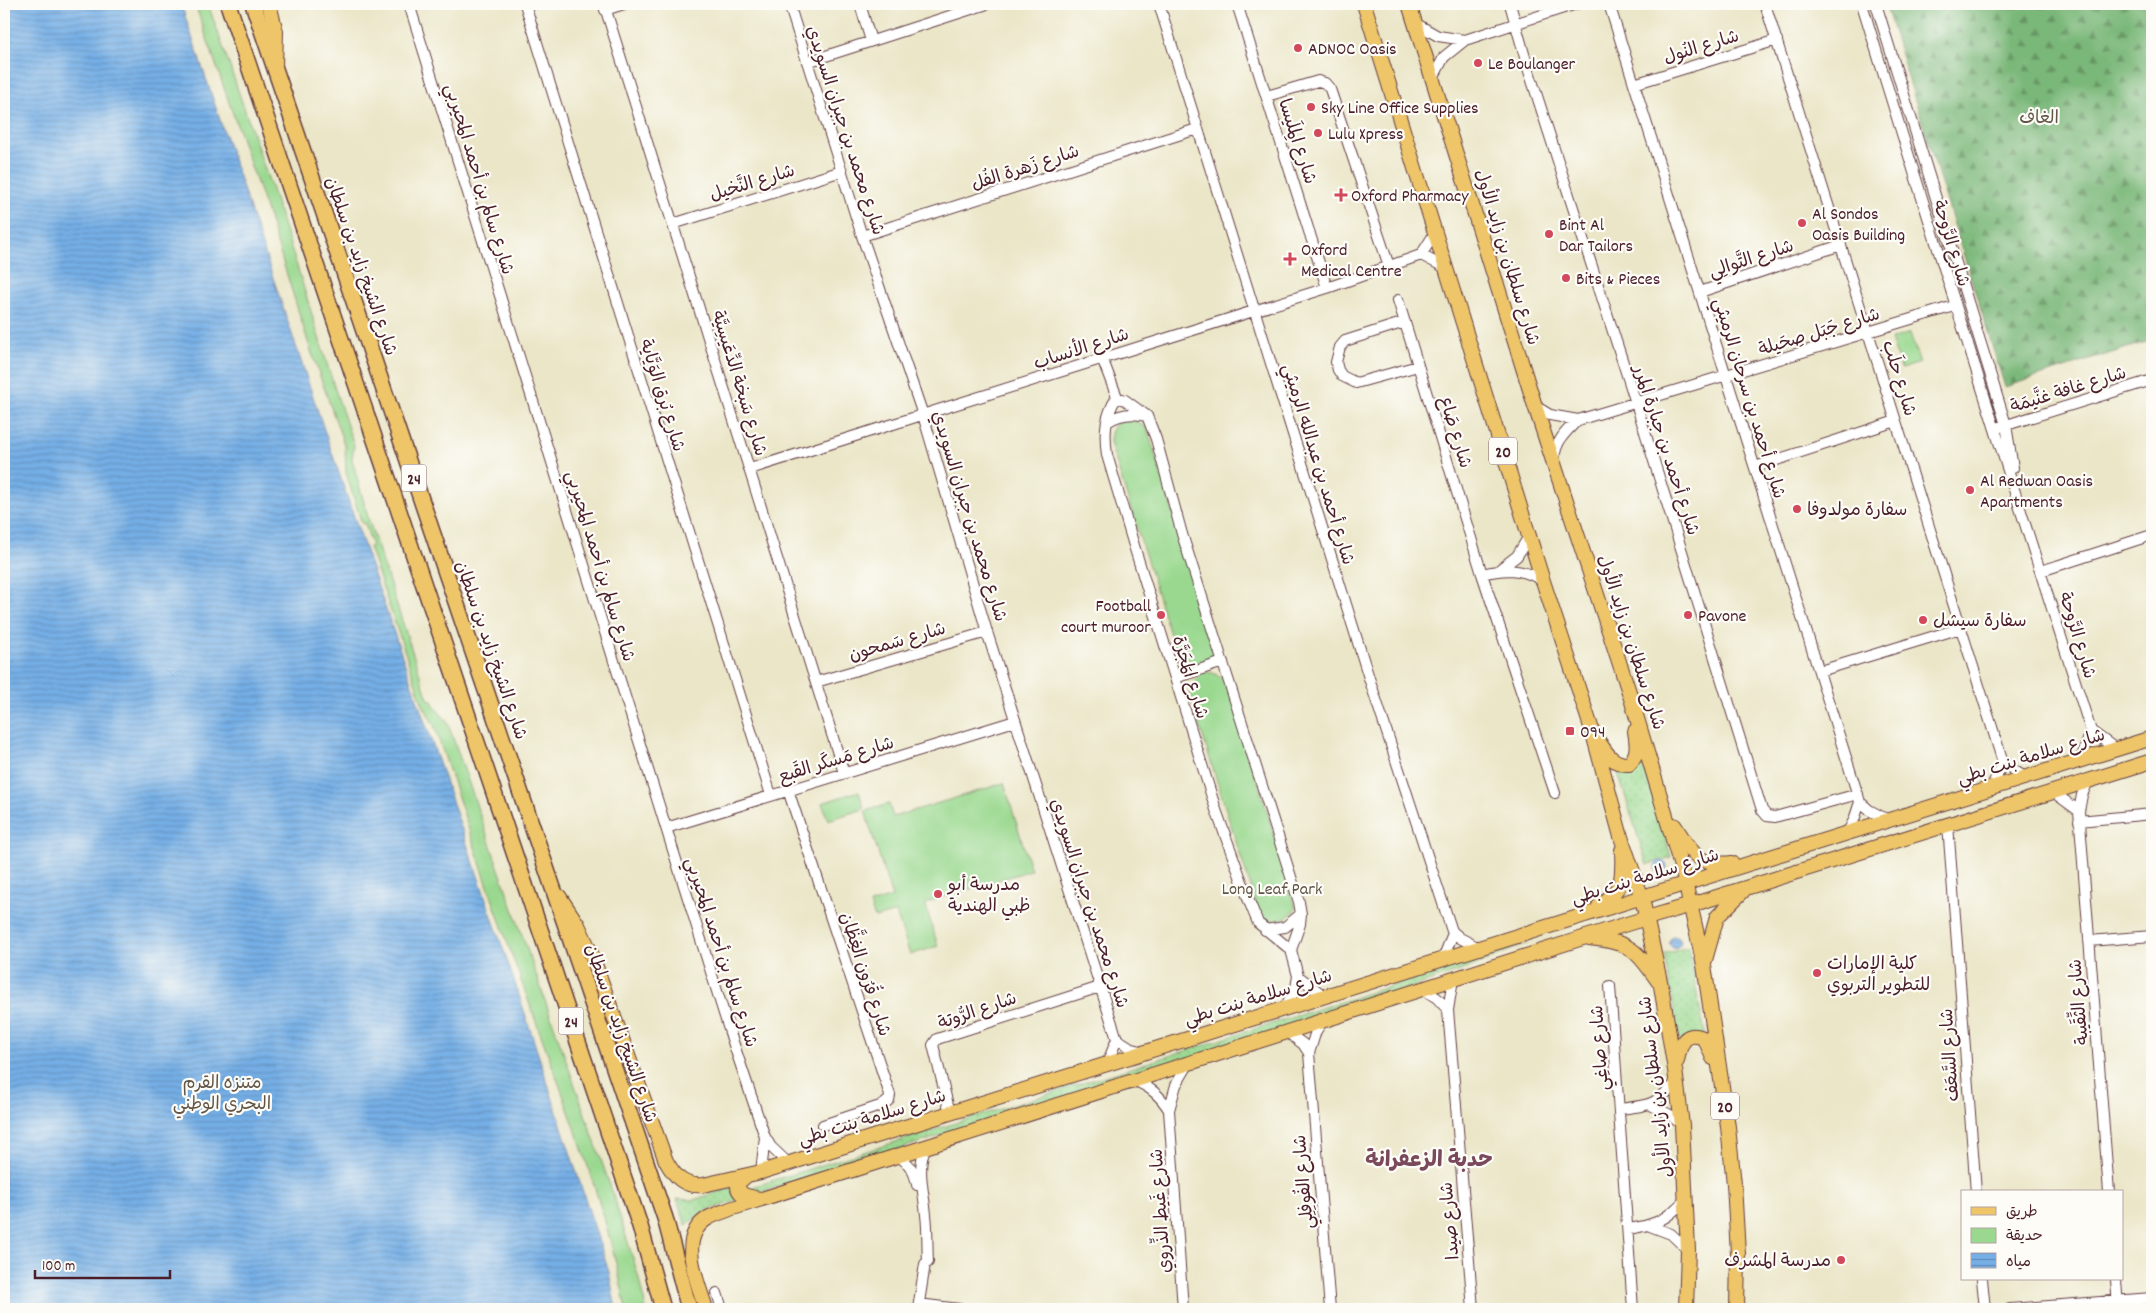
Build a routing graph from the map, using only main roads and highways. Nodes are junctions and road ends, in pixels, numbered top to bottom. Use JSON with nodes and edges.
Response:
{"nodes":[{"id":1,"x":228,"y":4,"type":"edge"},
{"id":2,"x":254,"y":4,"type":"edge"},
{"id":3,"x":269,"y":4,"type":"edge"},
{"id":4,"x":1364,"y":4,"type":"edge"},
{"id":5,"x":1409,"y":4,"type":"edge"},
{"id":6,"x":275,"y":68,"type":"junction"},
{"id":7,"x":1630,"y":695,"type":"junction"},
{"id":8,"x":1592,"y":730,"type":"junction"},
{"id":9,"x":2152,"y":738,"type":"edge"},
{"id":10,"x":2152,"y":761,"type":"edge"},
{"id":11,"x":1667,"y":813,"type":"junction"},
{"id":12,"x":1621,"y":836,"type":"junction"},
{"id":13,"x":1758,"y":860,"type":"junction"},
{"id":14,"x":1686,"y":883,"type":"junction"},
{"id":15,"x":553,"y":888,"type":"junction"},
{"id":16,"x":1744,"y":889,"type":"junction"},
{"id":17,"x":1642,"y":898,"type":"junction"},
{"id":18,"x":1691,"y":905,"type":"junction"},
{"id":19,"x":1588,"y":913,"type":"junction"},
{"id":20,"x":1646,"y":918,"type":"junction"},
{"id":21,"x":1583,"y":937,"type":"junction"},
{"id":22,"x":1704,"y":965,"type":"junction"},
{"id":23,"x":1662,"y":986,"type":"junction"},
{"id":24,"x":1676,"y":1076,"type":"junction"},
{"id":25,"x":1722,"y":1085,"type":"junction"},
{"id":26,"x":746,"y":1176,"type":"junction"},
{"id":27,"x":760,"y":1199,"type":"junction"},
{"id":28,"x":663,"y":1309,"type":"edge"},
{"id":29,"x":689,"y":1309,"type":"edge"},
{"id":30,"x":706,"y":1309,"type":"edge"},
{"id":31,"x":1686,"y":1309,"type":"edge"},
{"id":32,"x":1737,"y":1309,"type":"edge"}],
"edges":[{"from":1,"to":28,"type":"highway","number":"24"},
{"from":2,"to":6,"type":"highway","name":"شارع الشيخ زايد بن سلطان","number":"24"},
{"from":3,"to":6,"type":"main road"},
{"from":4,"to":8,"type":"main road","name":"شارع سلطان بن زايد الأول","number":"20"},
{"from":5,"to":7,"type":"main road","name":"شارع سلطان بن زايد الأول","number":"20"},
{"from":6,"to":15,"type":"highway","name":"شارع الشيخ زايد بن سلطان","number":"24"},
{"from":7,"to":8,"type":"main road"},
{"from":7,"to":11,"type":"main road","name":"شارع سلطان بن زايد الأول","number":"20"},
{"from":8,"to":12,"type":"main road","name":"شارع سلطان بن زايد الأول","number":"20"},
{"from":9,"to":13,"type":"main road","name":"شارع سلامة بنت بطي"},
{"from":10,"to":16,"type":"main road"},
{"from":11,"to":13,"type":"main road"},
{"from":11,"to":14,"type":"main road","name":"شارع سلطان بن زايد الأول","number":"20"},
{"from":12,"to":17,"type":"main road","name":"شارع سلطان بن زايد الأول","number":"20"},
{"from":12,"to":19,"type":"main road"},
{"from":13,"to":14,"type":"main road","name":"شارع سلامة بنت بطي"},
{"from":14,"to":17,"type":"main road","name":"شارع سلامة بنت بطي"},
{"from":14,"to":18,"type":"main road","name":"شارع سلطان بن زايد الأول","number":"20"},
{"from":15,"to":26,"type":"main road","name":"شارع سلامة بنت بطي"},
{"from":15,"to":29,"type":"highway","name":"شارع الشيخ زايد بن سلطان","number":"24"},
{"from":16,"to":18,"type":"main road"},
{"from":16,"to":22,"type":"main road"},
{"from":17,"to":19,"type":"main road","name":"شارع سلامة بنت بطي"},
{"from":17,"to":20,"type":"main road","name":"شارع سلطان بن زايد الأول","number":"20"},
{"from":18,"to":20,"type":"main road"},
{"from":18,"to":22,"type":"main road","name":"شارع سلطان بن زايد الأول","number":"20"},
{"from":19,"to":26,"type":"main road","name":"شارع سلامة بنت بطي"},
{"from":20,"to":21,"type":"main road"},
{"from":20,"to":23,"type":"main road","name":"شارع سلطان بن زايد الأول","number":"20"},
{"from":21,"to":23,"type":"main road"},
{"from":21,"to":27,"type":"main road"},
{"from":22,"to":25,"type":"main road","name":"شارع سلطان بن زايد الأول","number":"20"},
{"from":23,"to":24,"type":"main road","name":"شارع سلطان بن زايد الأول","number":"20"},
{"from":24,"to":25,"type":"main road"},
{"from":24,"to":31,"type":"main road","name":"شارع سلطان بن زايد الأول","number":"20"},
{"from":25,"to":32,"type":"main road","name":"شارع سلطان بن زايد الأول","number":"20"},
{"from":26,"to":27,"type":"main road"},
{"from":27,"to":30,"type":"main road"}]}
